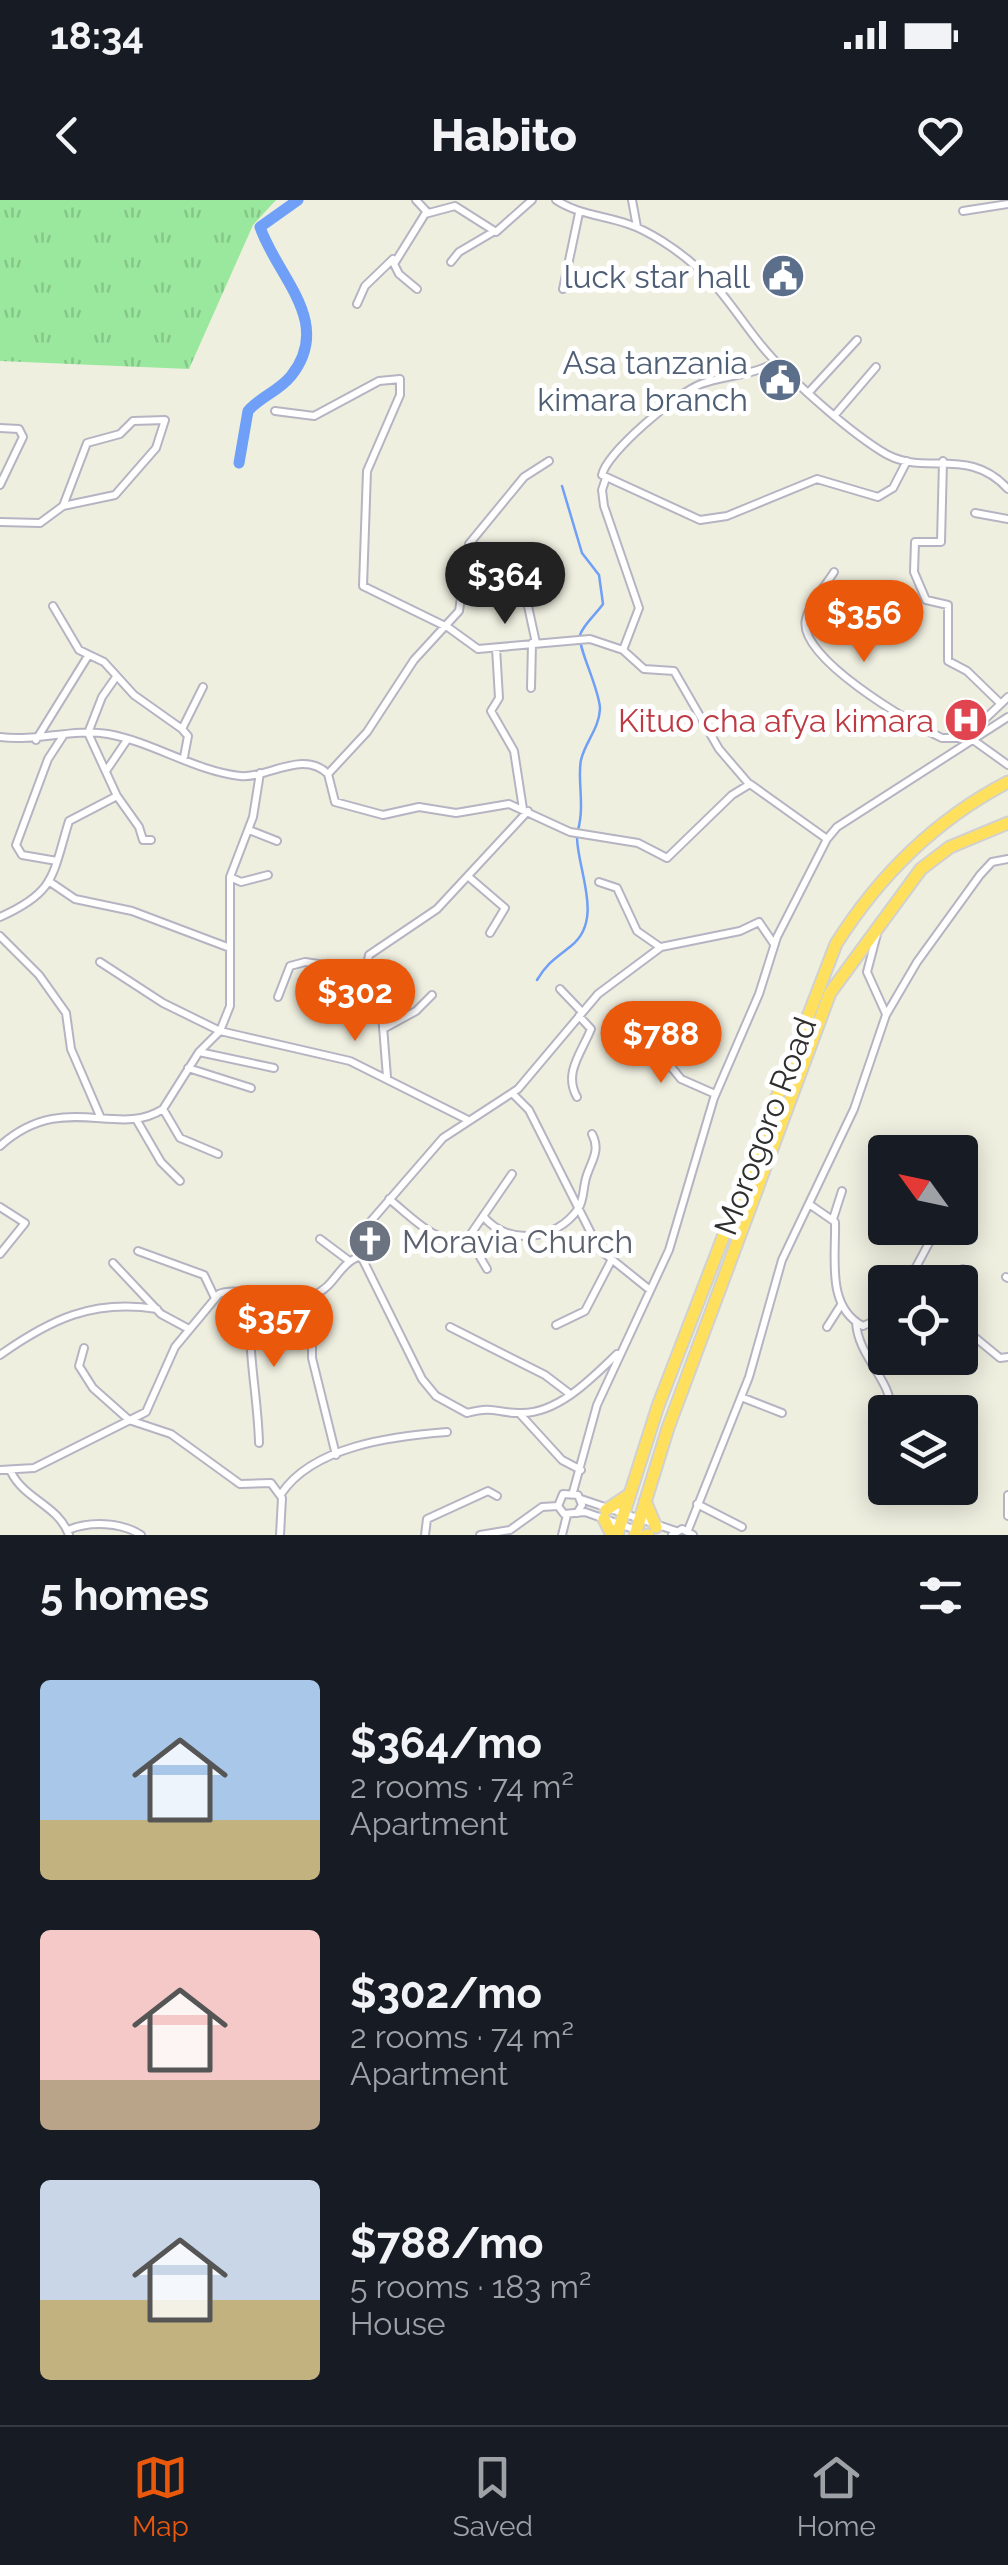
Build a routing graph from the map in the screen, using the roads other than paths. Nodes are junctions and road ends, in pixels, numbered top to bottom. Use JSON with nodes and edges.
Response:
{"nodes":[{"id":1,"x":416,"y":200,"type":"edge"},
{"id":2,"x":532,"y":200,"type":"edge"},
{"id":3,"x":556,"y":200,"type":"edge"},
{"id":4,"x":632,"y":200,"type":"edge"},
{"id":5,"x":1008,"y":204,"type":"edge"},
{"id":6,"x":964,"y":211,"type":"dead end"},
{"id":7,"x":579,"y":212,"type":"junction"},
{"id":8,"x":428,"y":213,"type":"junction"},
{"id":9,"x":637,"y":227,"type":"junction"},
{"id":10,"x":494,"y":232,"type":"junction"},
{"id":11,"x":398,"y":255,"type":"junction"},
{"id":12,"x":451,"y":262,"type":"dead end"},
{"id":13,"x":564,"y":288,"type":"dead end"},
{"id":14,"x":417,"y":290,"type":"dead end"},
{"id":15,"x":358,"y":304,"type":"dead end"},
{"id":16,"x":857,"y":340,"type":"dead end"},
{"id":17,"x":777,"y":362,"type":"junction"},
{"id":18,"x":876,"y":366,"type":"dead end"},
{"id":19,"x":810,"y":391,"type":"junction"},
{"id":20,"x":275,"y":412,"type":"dead end"},
{"id":21,"x":834,"y":416,"type":"junction"},
{"id":22,"x":0,"y":428,"type":"edge"},
{"id":23,"x":549,"y":461,"type":"dead end"},
{"id":24,"x":907,"y":461,"type":"junction"},
{"id":25,"x":943,"y":462,"type":"junction"},
{"id":26,"x":606,"y":478,"type":"junction"},
{"id":27,"x":0,"y":484,"type":"edge"},
{"id":28,"x":1008,"y":489,"type":"edge"},
{"id":29,"x":63,"y":506,"type":"junction"},
{"id":30,"x":975,"y":513,"type":"dead end"},
{"id":31,"x":1008,"y":519,"type":"edge"},
{"id":32,"x":0,"y":522,"type":"edge"},
{"id":33,"x":834,"y":572,"type":"dead end"},
{"id":34,"x":467,"y":584,"type":"junction"},
{"id":35,"x":53,"y":606,"type":"dead end"},
{"id":36,"x":449,"y":628,"type":"junction"},
{"id":37,"x":534,"y":643,"type":"junction"},
{"id":38,"x":496,"y":648,"type":"junction"},
{"id":39,"x":623,"y":650,"type":"junction"},
{"id":40,"x":88,"y":656,"type":"junction"},
{"id":41,"x":116,"y":677,"type":"junction"},
{"id":42,"x":202,"y":687,"type":"dead end"},
{"id":43,"x":531,"y":688,"type":"dead end"},
{"id":44,"x":1008,"y":697,"type":"edge"},
{"id":45,"x":1001,"y":704,"type":"junction"},
{"id":46,"x":1008,"y":716,"type":"edge"},
{"id":47,"x":182,"y":728,"type":"junction"},
{"id":48,"x":88,"y":733,"type":"junction"},
{"id":49,"x":63,"y":736,"type":"junction"},
{"id":50,"x":969,"y":736,"type":"junction"},
{"id":51,"x":0,"y":737,"type":"edge"},
{"id":52,"x":36,"y":740,"type":"junction"},
{"id":53,"x":127,"y":740,"type":"junction"},
{"id":54,"x":184,"y":757,"type":"junction"},
{"id":55,"x":1008,"y":766,"type":"edge"},
{"id":56,"x":105,"y":772,"type":"junction"},
{"id":57,"x":260,"y":773,"type":"junction"},
{"id":58,"x":328,"y":774,"type":"junction"},
{"id":59,"x":1005,"y":783,"type":"edge"},
{"id":60,"x":750,"y":784,"type":"junction"},
{"id":61,"x":117,"y":796,"type":"junction"},
{"id":62,"x":526,"y":810,"type":"junction"},
{"id":63,"x":1008,"y":822,"type":"edge"},
{"id":64,"x":249,"y":830,"type":"junction"},
{"id":65,"x":827,"y":839,"type":"junction"},
{"id":66,"x":151,"y":840,"type":"dead end"},
{"id":67,"x":276,"y":841,"type":"dead end"},
{"id":68,"x":1008,"y":859,"type":"edge"},
{"id":69,"x":57,"y":862,"type":"junction"},
{"id":70,"x":268,"y":875,"type":"dead end"},
{"id":71,"x":230,"y":877,"type":"junction"},
{"id":72,"x":470,"y":878,"type":"junction"},
{"id":73,"x":50,"y":882,"type":"junction"},
{"id":74,"x":599,"y":882,"type":"dead end"},
{"id":75,"x":0,"y":917,"type":"edge"},
{"id":76,"x":874,"y":929,"type":"junction"},
{"id":77,"x":490,"y":932,"type":"dead end"},
{"id":78,"x":0,"y":936,"type":"edge"},
{"id":79,"x":775,"y":945,"type":"junction"},
{"id":80,"x":661,"y":947,"type":"junction"},
{"id":81,"x":230,"y":948,"type":"junction"},
{"id":82,"x":100,"y":962,"type":"dead end"},
{"id":83,"x":366,"y":971,"type":"junction"},
{"id":84,"x":866,"y":972,"type":"junction"},
{"id":85,"x":840,"y":975,"type":"junction"},
{"id":86,"x":560,"y":988,"type":"dead end"},
{"id":87,"x":331,"y":992,"type":"dead end"},
{"id":88,"x":432,"y":995,"type":"dead end"},
{"id":89,"x":278,"y":996,"type":"dead end"},
{"id":90,"x":376,"y":997,"type":"junction"},
{"id":91,"x":581,"y":1012,"type":"junction"},
{"id":92,"x":886,"y":1015,"type":"junction"},
{"id":93,"x":383,"y":1028,"type":"junction"},
{"id":94,"x":220,"y":1030,"type":"junction"},
{"id":95,"x":666,"y":1046,"type":"dead end"},
{"id":96,"x":199,"y":1052,"type":"junction"},
{"id":97,"x":188,"y":1068,"type":"junction"},
{"id":98,"x":274,"y":1068,"type":"dead end"},
{"id":99,"x":388,"y":1077,"type":"junction"},
{"id":100,"x":251,"y":1088,"type":"dead end"},
{"id":101,"x":512,"y":1094,"type":"junction"},
{"id":102,"x":716,"y":1094,"type":"junction"},
{"id":103,"x":577,"y":1097,"type":"dead end"},
{"id":104,"x":163,"y":1109,"type":"junction"},
{"id":105,"x":100,"y":1116,"type":"junction"},
{"id":106,"x":136,"y":1119,"type":"junction"},
{"id":107,"x":466,"y":1119,"type":"junction"},
{"id":108,"x":592,"y":1134,"type":"dead end"},
{"id":109,"x":0,"y":1146,"type":"edge"},
{"id":110,"x":218,"y":1154,"type":"dead end"},
{"id":111,"x":512,"y":1174,"type":"dead end"},
{"id":112,"x":180,"y":1181,"type":"dead end"},
{"id":113,"x":842,"y":1192,"type":"dead end"},
{"id":114,"x":390,"y":1199,"type":"junction"},
{"id":115,"x":809,"y":1204,"type":"junction"},
{"id":116,"x":0,"y":1207,"type":"edge"},
{"id":117,"x":577,"y":1210,"type":"junction"},
{"id":118,"x":482,"y":1216,"type":"junction"},
{"id":119,"x":834,"y":1219,"type":"junction"},
{"id":120,"x":469,"y":1237,"type":"junction"},
{"id":121,"x":320,"y":1239,"type":"dead end"},
{"id":122,"x":138,"y":1251,"type":"dead end"},
{"id":123,"x":0,"y":1254,"type":"edge"},
{"id":124,"x":360,"y":1256,"type":"junction"},
{"id":125,"x":348,"y":1260,"type":"junction"},
{"id":126,"x":611,"y":1262,"type":"junction"},
{"id":127,"x":113,"y":1264,"type":"dead end"},
{"id":128,"x":487,"y":1269,"type":"dead end"},
{"id":129,"x":650,"y":1290,"type":"junction"},
{"id":130,"x":312,"y":1295,"type":"junction"},
{"id":131,"x":252,"y":1297,"type":"junction"},
{"id":132,"x":215,"y":1298,"type":"junction"},
{"id":133,"x":841,"y":1304,"type":"junction"},
{"id":134,"x":157,"y":1309,"type":"junction"},
{"id":135,"x":856,"y":1322,"type":"junction"},
{"id":136,"x":556,"y":1325,"type":"dead end"},
{"id":137,"x":868,"y":1325,"type":"edge"},
{"id":138,"x":450,"y":1327,"type":"dead end"},
{"id":139,"x":828,"y":1327,"type":"dead end"},
{"id":140,"x":187,"y":1328,"type":"junction"},
{"id":141,"x":978,"y":1339,"type":"edge"},
{"id":142,"x":84,"y":1348,"type":"dead end"},
{"id":143,"x":619,"y":1352,"type":"junction"},
{"id":144,"x":0,"y":1354,"type":"edge"},
{"id":145,"x":1008,"y":1358,"type":"edge"},
{"id":146,"x":570,"y":1394,"type":"junction"},
{"id":147,"x":890,"y":1395,"type":"edge"},
{"id":148,"x":741,"y":1396,"type":"junction"},
{"id":149,"x":782,"y":1412,"type":"dead end"},
{"id":150,"x":520,"y":1413,"type":"junction"},
{"id":151,"x":130,"y":1420,"type":"junction"},
{"id":152,"x":447,"y":1432,"type":"dead end"},
{"id":153,"x":259,"y":1443,"type":"dead end"},
{"id":154,"x":336,"y":1455,"type":"junction"},
{"id":155,"x":0,"y":1470,"type":"edge"},
{"id":156,"x":580,"y":1470,"type":"junction"},
{"id":157,"x":11,"y":1472,"type":"junction"},
{"id":158,"x":573,"y":1492,"type":"junction"},
{"id":159,"x":630,"y":1492,"type":"junction"},
{"id":160,"x":281,"y":1494,"type":"junction"},
{"id":161,"x":1008,"y":1495,"type":"edge"},
{"id":162,"x":497,"y":1496,"type":"dead end"},
{"id":163,"x":580,"y":1498,"type":"junction"},
{"id":164,"x":697,"y":1504,"type":"junction"},
{"id":165,"x":558,"y":1506,"type":"junction"},
{"id":166,"x":576,"y":1513,"type":"junction"},
{"id":167,"x":605,"y":1514,"type":"junction"},
{"id":168,"x":567,"y":1515,"type":"junction"},
{"id":169,"x":1008,"y":1516,"type":"edge"},
{"id":170,"x":102,"y":1524,"type":"junction"},
{"id":171,"x":618,"y":1527,"type":"edge"},
{"id":172,"x":742,"y":1527,"type":"dead end"},
{"id":173,"x":644,"y":1531,"type":"edge"},
{"id":174,"x":68,"y":1532,"type":"edge"},
{"id":175,"x":674,"y":1533,"type":"edge"},
{"id":176,"x":691,"y":1533,"type":"edge"},
{"id":177,"x":107,"y":1535,"type":"edge"},
{"id":178,"x":142,"y":1535,"type":"edge"},
{"id":179,"x":280,"y":1535,"type":"edge"},
{"id":180,"x":425,"y":1535,"type":"edge"},
{"id":181,"x":480,"y":1535,"type":"edge"},
{"id":182,"x":562,"y":1535,"type":"edge"}],
"edges":[{"from":1,"to":8,"type":"street"},
{"from":2,"to":10,"type":"street"},
{"from":3,"to":7,"type":"street"},
{"from":4,"to":9,"type":"street"},
{"from":5,"to":6,"type":"street"},
{"from":7,"to":9,"type":"street"},
{"from":7,"to":13,"type":"street"},
{"from":8,"to":10,"type":"street"},
{"from":8,"to":11,"type":"street"},
{"from":9,"to":17,"type":"street"},
{"from":10,"to":12,"type":"street"},
{"from":11,"to":14,"type":"street"},
{"from":11,"to":15,"type":"street"},
{"from":16,"to":19,"type":"street"},
{"from":17,"to":19,"type":"street"},
{"from":17,"to":26,"type":"street"},
{"from":18,"to":21,"type":"street"},
{"from":19,"to":21,"type":"street"},
{"from":20,"to":36,"type":"street"},
{"from":21,"to":24,"type":"street"},
{"from":22,"to":27,"type":"street"},
{"from":23,"to":34,"type":"street"},
{"from":24,"to":25,"type":"street"},
{"from":24,"to":26,"type":"street"},
{"from":25,"to":28,"type":"street"},
{"from":25,"to":45,"type":"street"},
{"from":26,"to":39,"type":"street"},
{"from":29,"to":29,"type":"street"},
{"from":29,"to":32,"type":"street"},
{"from":30,"to":31,"type":"street"},
{"from":33,"to":50,"type":"street"},
{"from":34,"to":36,"type":"street"},
{"from":34,"to":37,"type":"street"},
{"from":35,"to":40,"type":"street"},
{"from":36,"to":38,"type":"street"},
{"from":36,"to":58,"type":"street"},
{"from":37,"to":38,"type":"street"},
{"from":37,"to":39,"type":"street"},
{"from":37,"to":43,"type":"street"},
{"from":38,"to":62,"type":"street"},
{"from":39,"to":60,"type":"street"},
{"from":40,"to":41,"type":"street"},
{"from":40,"to":52,"type":"street"},
{"from":41,"to":47,"type":"street"},
{"from":41,"to":48,"type":"street"},
{"from":42,"to":47,"type":"street"},
{"from":44,"to":45,"type":"street"},
{"from":45,"to":50,"type":"street"},
{"from":46,"to":50,"type":"street"},
{"from":47,"to":54,"type":"street"},
{"from":48,"to":49,"type":"street"},
{"from":48,"to":53,"type":"street"},
{"from":48,"to":56,"type":"street"},
{"from":49,"to":52,"type":"street"},
{"from":49,"to":69,"type":"street"},
{"from":50,"to":55,"type":"street"},
{"from":50,"to":65,"type":"street"},
{"from":51,"to":52,"type":"street"},
{"from":53,"to":54,"type":"street"},
{"from":53,"to":56,"type":"street"},
{"from":54,"to":57,"type":"street"},
{"from":55,"to":59,"type":"highway"},
{"from":56,"to":61,"type":"street"},
{"from":57,"to":58,"type":"street"},
{"from":57,"to":64,"type":"street"},
{"from":58,"to":62,"type":"street"},
{"from":59,"to":159,"type":"highway","name":"Morogoro Road"},
{"from":60,"to":62,"type":"street"},
{"from":60,"to":65,"type":"street"},
{"from":61,"to":66,"type":"street"},
{"from":61,"to":69,"type":"street"},
{"from":62,"to":72,"type":"street"},
{"from":63,"to":76,"type":"highway","name":"Morogoro Road"},
{"from":64,"to":67,"type":"street"},
{"from":64,"to":71,"type":"street"},
{"from":65,"to":79,"type":"street"},
{"from":68,"to":92,"type":"street"},
{"from":69,"to":73,"type":"street"},
{"from":70,"to":71,"type":"street"},
{"from":71,"to":81,"type":"street"},
{"from":72,"to":77,"type":"street"},
{"from":72,"to":83,"type":"street"},
{"from":73,"to":75,"type":"street"},
{"from":73,"to":81,"type":"street"},
{"from":74,"to":80,"type":"street"},
{"from":76,"to":84,"type":"street"},
{"from":76,"to":85,"type":"highway","name":"Morogoro Road"},
{"from":78,"to":105,"type":"street"},
{"from":79,"to":80,"type":"street"},
{"from":79,"to":102,"type":"street"},
{"from":80,"to":91,"type":"street"},
{"from":81,"to":94,"type":"street"},
{"from":82,"to":94,"type":"street"},
{"from":83,"to":89,"type":"street"},
{"from":83,"to":90,"type":"street"},
{"from":84,"to":85,"type":"street"},
{"from":84,"to":92,"type":"street"},
{"from":85,"to":173,"type":"highway","name":"Morogoro Road"},
{"from":86,"to":91,"type":"street"},
{"from":87,"to":90,"type":"street"},
{"from":88,"to":93,"type":"street"},
{"from":90,"to":93,"type":"street"},
{"from":91,"to":101,"type":"street"},
{"from":91,"to":103,"type":"street"},
{"from":92,"to":115,"type":"street"},
{"from":93,"to":99,"type":"street"},
{"from":94,"to":96,"type":"street"},
{"from":94,"to":99,"type":"street"},
{"from":95,"to":102,"type":"street"},
{"from":96,"to":97,"type":"street"},
{"from":96,"to":98,"type":"street"},
{"from":97,"to":100,"type":"street"},
{"from":97,"to":104,"type":"street"},
{"from":99,"to":107,"type":"street"},
{"from":101,"to":107,"type":"street"},
{"from":101,"to":117,"type":"street"},
{"from":102,"to":129,"type":"street"},
{"from":104,"to":106,"type":"street"},
{"from":104,"to":110,"type":"street"},
{"from":105,"to":106,"type":"street"},
{"from":105,"to":109,"type":"street"},
{"from":106,"to":112,"type":"street"},
{"from":107,"to":114,"type":"street"},
{"from":108,"to":117,"type":"street"},
{"from":111,"to":118,"type":"street"},
{"from":113,"to":119,"type":"street"},
{"from":114,"to":120,"type":"street"},
{"from":114,"to":124,"type":"street"},
{"from":115,"to":119,"type":"street"},
{"from":115,"to":148,"type":"street"},
{"from":116,"to":123,"type":"street"},
{"from":117,"to":118,"type":"street"},
{"from":117,"to":126,"type":"street"},
{"from":118,"to":120,"type":"street"},
{"from":119,"to":133,"type":"street"},
{"from":120,"to":128,"type":"street"},
{"from":121,"to":125,"type":"street"},
{"from":122,"to":132,"type":"street"},
{"from":124,"to":125,"type":"street"},
{"from":124,"to":150,"type":"street"},
{"from":125,"to":130,"type":"street"},
{"from":126,"to":129,"type":"street"},
{"from":126,"to":136,"type":"street"},
{"from":127,"to":134,"type":"street"},
{"from":129,"to":143,"type":"street"},
{"from":130,"to":131,"type":"street"},
{"from":130,"to":154,"type":"street"},
{"from":131,"to":132,"type":"street"},
{"from":131,"to":153,"type":"street"},
{"from":132,"to":140,"type":"street"},
{"from":133,"to":135,"type":"street"},
{"from":133,"to":139,"type":"street"},
{"from":134,"to":140,"type":"street"},
{"from":134,"to":144,"type":"street"},
{"from":135,"to":137,"type":"street"},
{"from":135,"to":147,"type":"street"},
{"from":138,"to":146,"type":"street"},
{"from":140,"to":151,"type":"street"},
{"from":141,"to":145,"type":"street"},
{"from":142,"to":151,"type":"street"},
{"from":143,"to":146,"type":"street"},
{"from":143,"to":156,"type":"street"},
{"from":146,"to":150,"type":"street"},
{"from":148,"to":149,"type":"street"},
{"from":148,"to":164,"type":"street"},
{"from":150,"to":156,"type":"street"},
{"from":151,"to":157,"type":"street"},
{"from":151,"to":160,"type":"street"},
{"from":152,"to":154,"type":"street"},
{"from":154,"to":160,"type":"street"},
{"from":155,"to":157,"type":"street"},
{"from":156,"to":158,"type":"street"},
{"from":157,"to":174,"type":"street"},
{"from":158,"to":163,"type":"street"},
{"from":158,"to":165,"type":"street"},
{"from":159,"to":167,"type":"highway"},
{"from":159,"to":171,"type":"highway","name":"Morogoro Road"},
{"from":160,"to":179,"type":"street"},
{"from":161,"to":169,"type":"street"},
{"from":162,"to":180,"type":"street"},
{"from":163,"to":166,"type":"street"},
{"from":163,"to":167,"type":"street"},
{"from":164,"to":172,"type":"street"},
{"from":164,"to":176,"type":"street"},
{"from":165,"to":168,"type":"street"},
{"from":165,"to":181,"type":"street"},
{"from":166,"to":167,"type":"street"},
{"from":166,"to":168,"type":"street"},
{"from":167,"to":171,"type":"highway"},
{"from":167,"to":171,"type":"street"},
{"from":168,"to":182,"type":"street"},
{"from":170,"to":174,"type":"street"},
{"from":170,"to":177,"type":"street"},
{"from":170,"to":178,"type":"street"},
{"from":171,"to":173,"type":"street"},
{"from":173,"to":175,"type":"street"},
{"from":175,"to":176,"type":"street"}]}
